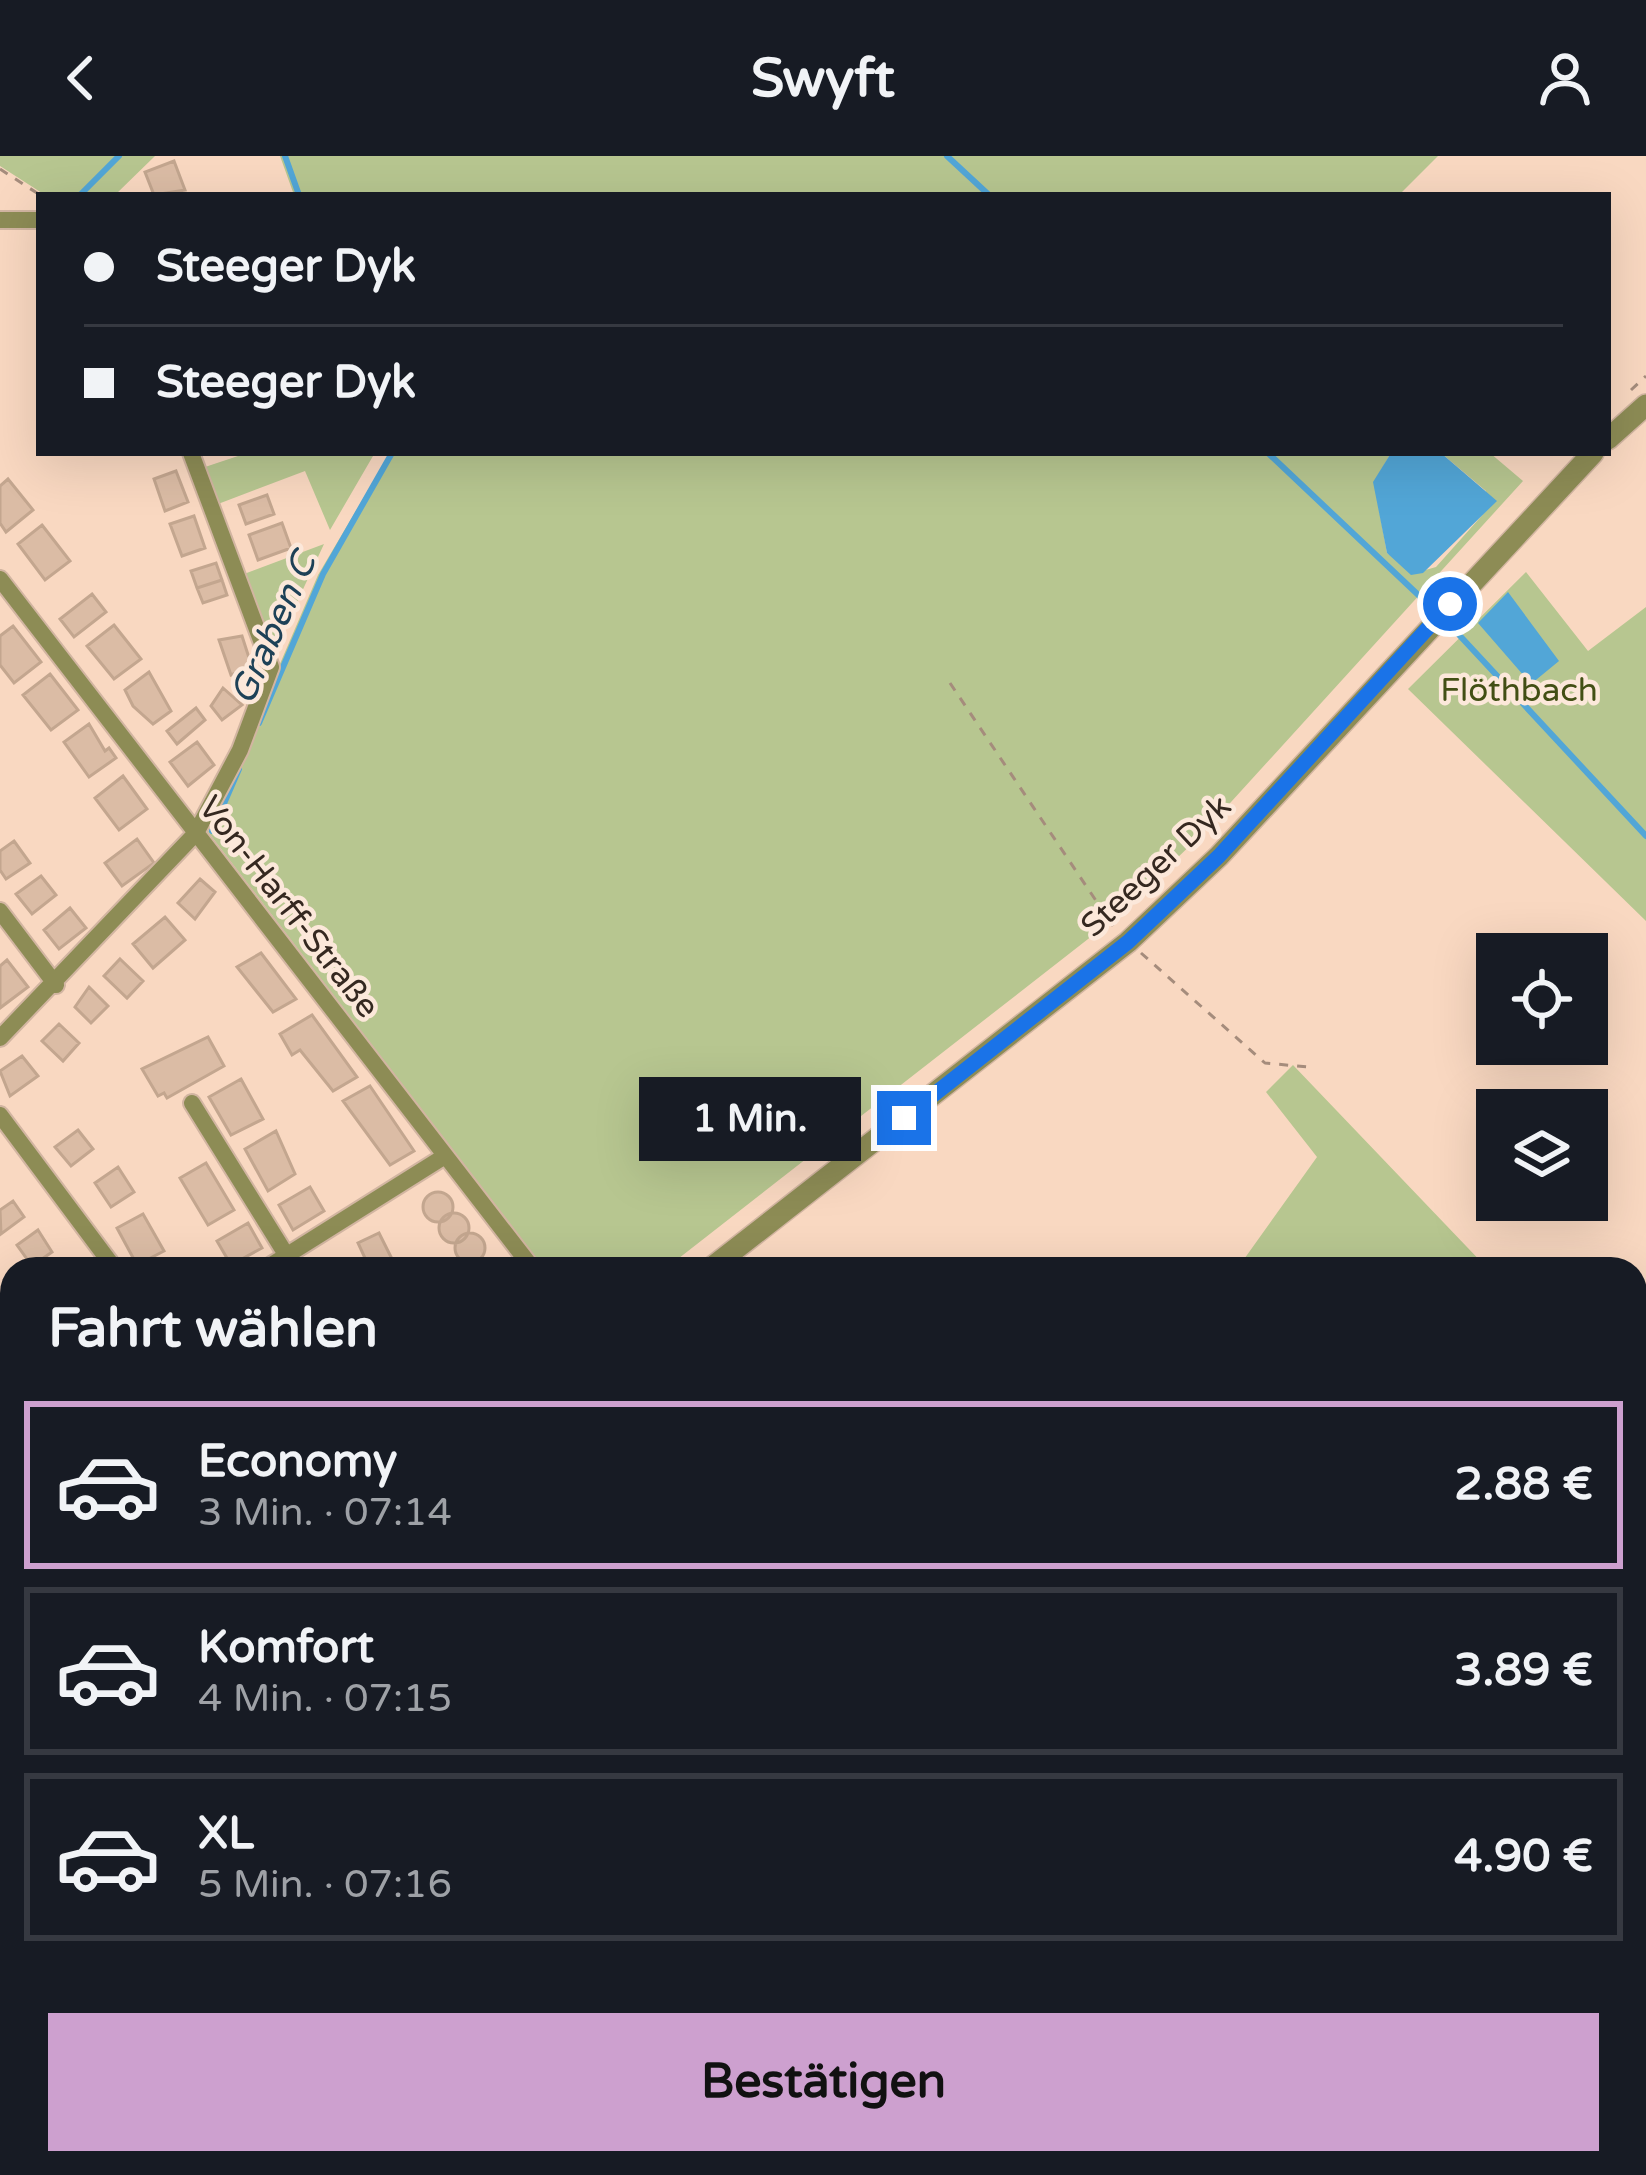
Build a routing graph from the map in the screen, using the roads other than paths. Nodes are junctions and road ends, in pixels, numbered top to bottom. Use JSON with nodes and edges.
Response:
{"nodes":[{"id":1,"x":0,"y":220,"type":"edge"},
{"id":2,"x":36,"y":220,"type":"edge"},
{"id":3,"x":1646,"y":405,"type":"edge"},
{"id":4,"x":1611,"y":436,"type":"edge"},
{"id":5,"x":192,"y":456,"type":"edge"},
{"id":6,"x":1590,"y":456,"type":"edge"},
{"id":7,"x":0,"y":579,"type":"edge"},
{"id":8,"x":196,"y":833,"type":"junction"},
{"id":9,"x":0,"y":911,"type":"edge"},
{"id":10,"x":56,"y":985,"type":"junction"},
{"id":11,"x":0,"y":1038,"type":"edge"},
{"id":12,"x":192,"y":1103,"type":"dead end"},
{"id":13,"x":0,"y":1115,"type":"edge"},
{"id":14,"x":445,"y":1156,"type":"junction"},
{"id":15,"x":106,"y":1257,"type":"edge"},
{"id":16,"x":289,"y":1257,"type":"edge"},
{"id":17,"x":299,"y":1257,"type":"edge"},
{"id":18,"x":524,"y":1257,"type":"edge"},
{"id":19,"x":725,"y":1257,"type":"edge"}],
"edges":[{"from":1,"to":2,"type":"street"},
{"from":3,"to":4,"type":"street"},
{"from":5,"to":8,"type":"street"},
{"from":6,"to":19,"type":"street","name":"Steeger Dyk"},
{"from":7,"to":8,"type":"street","name":"Von-Harff-Straße"},
{"from":8,"to":10,"type":"street"},
{"from":8,"to":14,"type":"street","name":"Von-Harff-Straße"},
{"from":9,"to":10,"type":"street"},
{"from":10,"to":11,"type":"street"},
{"from":12,"to":16,"type":"street"},
{"from":13,"to":15,"type":"street"},
{"from":14,"to":17,"type":"street"},
{"from":14,"to":18,"type":"street","name":"Von-Harff-Straße"}]}
